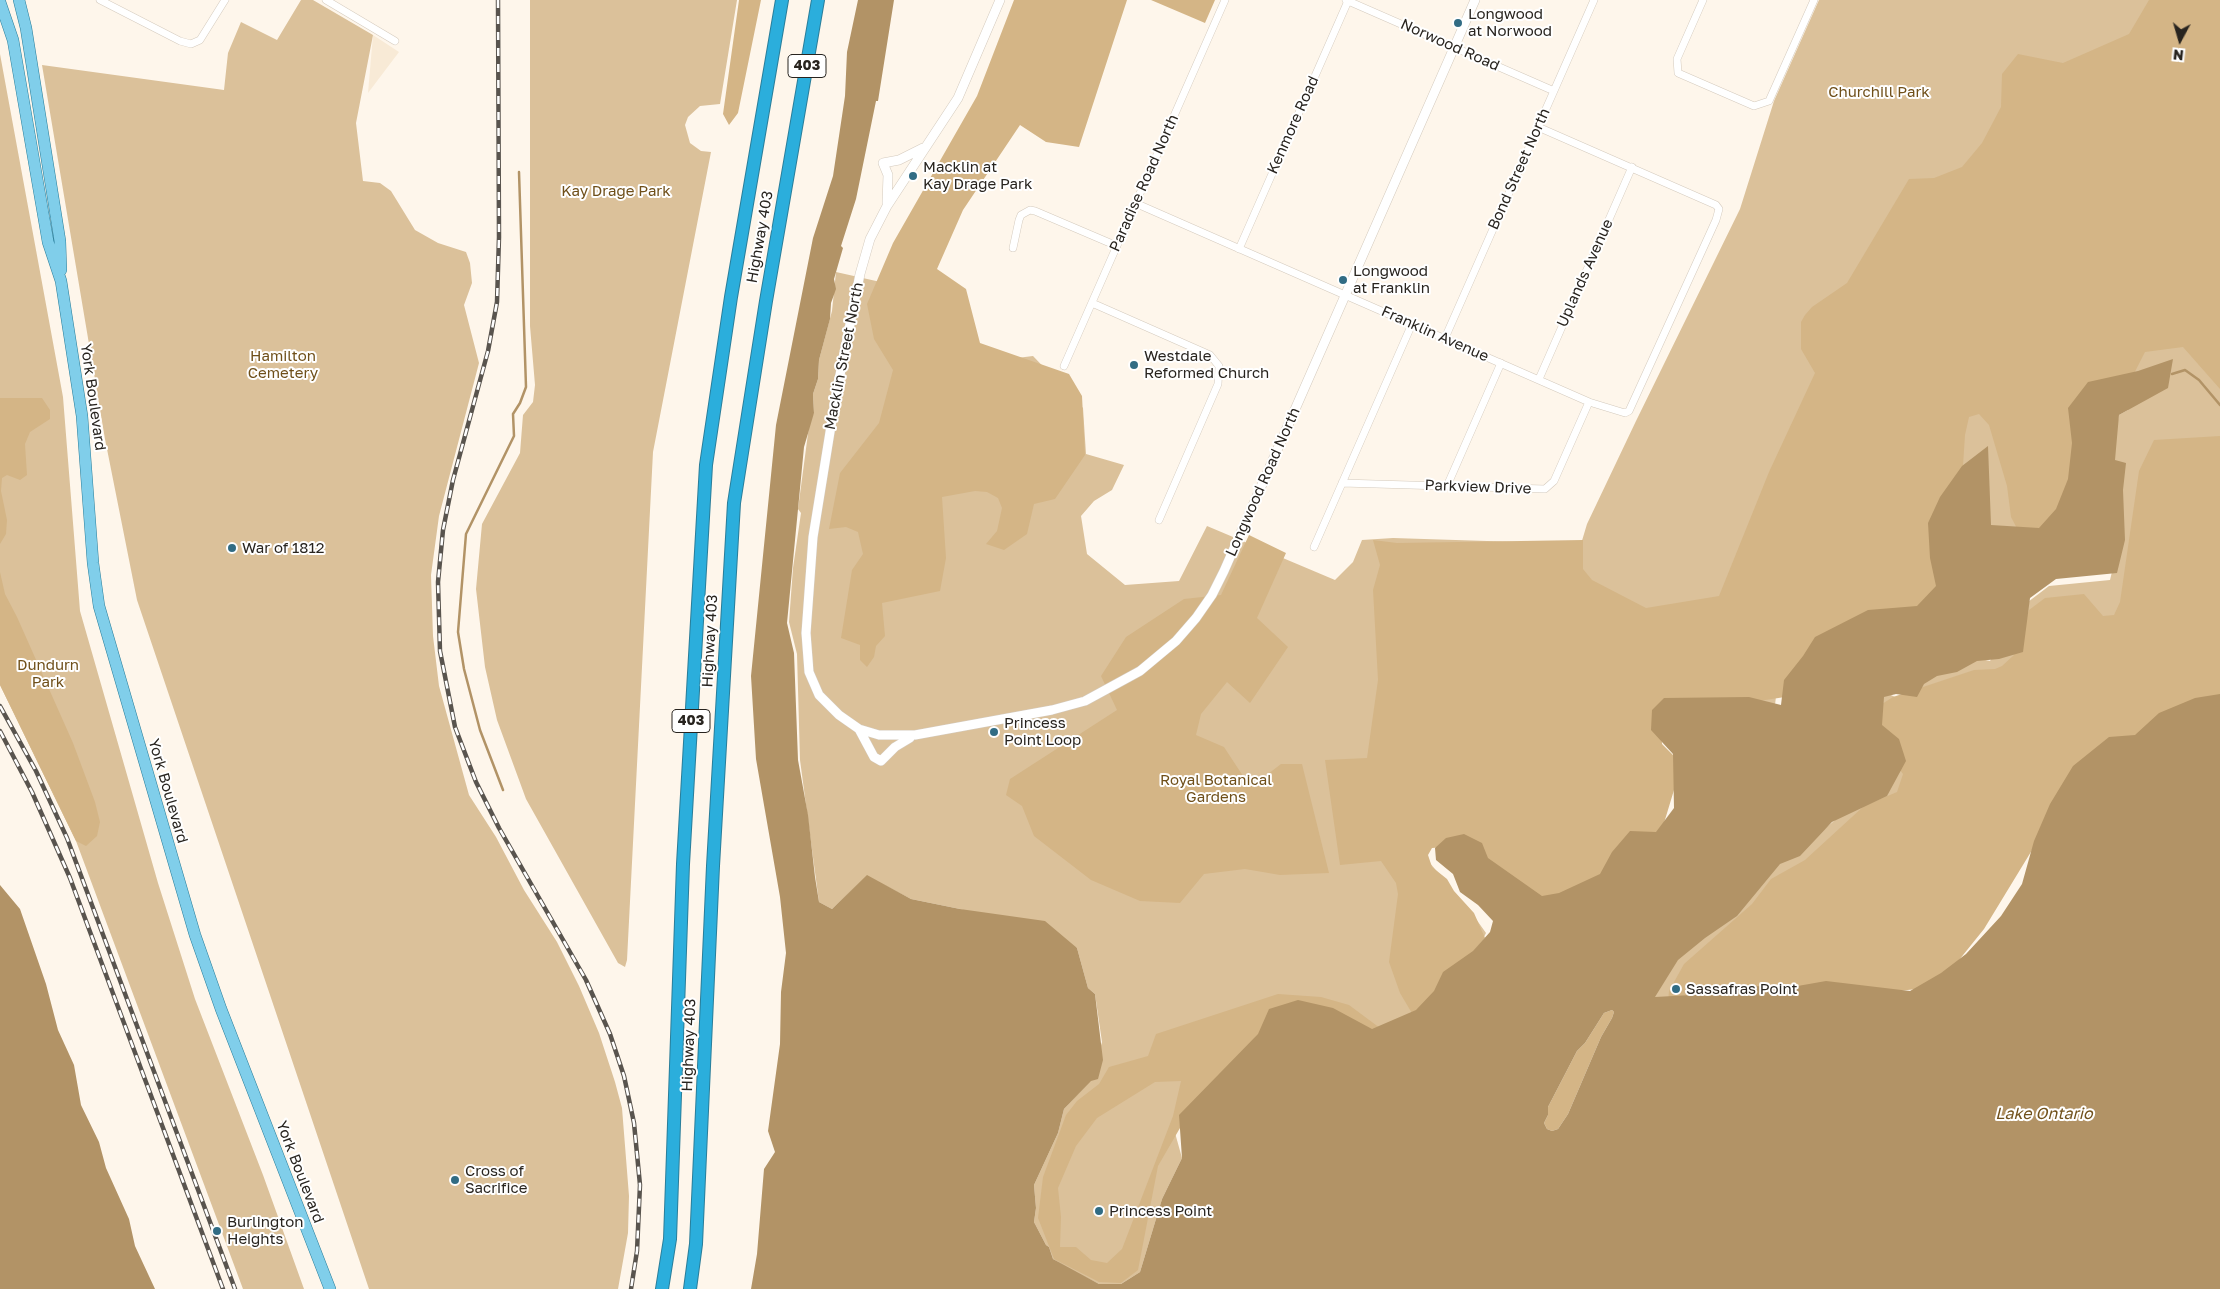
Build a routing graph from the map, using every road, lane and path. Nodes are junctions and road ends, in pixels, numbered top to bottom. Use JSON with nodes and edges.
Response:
{"nodes":[{"id":1,"x":19,"y":0,"type":"edge"},
{"id":2,"x":100,"y":0,"type":"edge"},
{"id":3,"x":225,"y":0,"type":"edge"},
{"id":4,"x":326,"y":0,"type":"edge"},
{"id":5,"x":782,"y":0,"type":"edge"},
{"id":6,"x":818,"y":0,"type":"edge"},
{"id":7,"x":1000,"y":0,"type":"edge"},
{"id":8,"x":1225,"y":0,"type":"edge"},
{"id":9,"x":1347,"y":0,"type":"edge"},
{"id":10,"x":1475,"y":0,"type":"edge"},
{"id":11,"x":1594,"y":0,"type":"edge"},
{"id":12,"x":1703,"y":0,"type":"edge"},
{"id":13,"x":1814,"y":0,"type":"edge"},
{"id":14,"x":0,"y":2,"type":"edge"},
{"id":15,"x":395,"y":41,"type":"dead end"},
{"id":16,"x":1454,"y":47,"type":"junction"},
{"id":17,"x":1554,"y":91,"type":"junction"},
{"id":18,"x":1538,"y":127,"type":"junction"},
{"id":19,"x":929,"y":143,"type":"junction"},
{"id":20,"x":1632,"y":167,"type":"junction"},
{"id":21,"x":1135,"y":203,"type":"junction"},
{"id":22,"x":887,"y":206,"type":"junction"},
{"id":23,"x":1116,"y":246,"type":"junction"},
{"id":24,"x":1013,"y":248,"type":"dead end"},
{"id":25,"x":1239,"y":249,"type":"junction"},
{"id":26,"x":61,"y":281,"type":"junction"},
{"id":27,"x":1345,"y":295,"type":"junction"},
{"id":28,"x":1092,"y":303,"type":"junction"},
{"id":29,"x":1412,"y":324,"type":"junction"},
{"id":30,"x":1445,"y":338,"type":"junction"},
{"id":31,"x":1501,"y":363,"type":"junction"},
{"id":32,"x":1064,"y":366,"type":"dead end"},
{"id":33,"x":1539,"y":379,"type":"junction"},
{"id":34,"x":1589,"y":402,"type":"junction"},
{"id":35,"x":1342,"y":483,"type":"junction"},
{"id":36,"x":1447,"y":486,"type":"junction"},
{"id":37,"x":1159,"y":520,"type":"dead end"},
{"id":38,"x":1314,"y":547,"type":"dead end"},
{"id":39,"x":858,"y":728,"type":"junction"},
{"id":40,"x":915,"y":735,"type":"junction"},
{"id":41,"x":330,"y":1289,"type":"edge"},
{"id":42,"x":662,"y":1289,"type":"edge"},
{"id":43,"x":690,"y":1289,"type":"edge"}],
"edges":[{"from":1,"to":26,"type":"main road","name":"York Boulevard"},
{"from":2,"to":3,"type":"street"},
{"from":4,"to":15,"type":"street"},
{"from":5,"to":42,"type":"highway","name":"Highway 403","number":"403"},
{"from":6,"to":43,"type":"highway","name":"Highway 403","number":"403"},
{"from":7,"to":19,"type":"street","name":"Macklin Street North"},
{"from":8,"to":21,"type":"street","name":"Paradise Road North"},
{"from":9,"to":16,"type":"street","name":"Norwood Road"},
{"from":9,"to":25,"type":"street","name":"Kenmore Road"},
{"from":10,"to":16,"type":"street","name":"Longwood Road North"},
{"from":11,"to":17,"type":"street","name":"Bond Street North"},
{"from":12,"to":13,"type":"street"},
{"from":14,"to":26,"type":"main road","name":"York Boulevard"},
{"from":16,"to":17,"type":"street","name":"Norwood Road"},
{"from":16,"to":27,"type":"street","name":"Longwood Road North"},
{"from":17,"to":18,"type":"street","name":"Bond Street North"},
{"from":18,"to":20,"type":"street"},
{"from":18,"to":30,"type":"street","name":"Bond Street North"},
{"from":19,"to":22,"type":"street","name":"Macklin Street North"},
{"from":19,"to":22,"type":"street"},
{"from":20,"to":33,"type":"street","name":"Uplands Avenue"},
{"from":20,"to":34,"type":"street","name":"Franklin Avenue"},
{"from":21,"to":23,"type":"street","name":"Paradise Road North"},
{"from":21,"to":25,"type":"street","name":"Franklin Avenue"},
{"from":22,"to":39,"type":"street","name":"Macklin Street North"},
{"from":23,"to":24,"type":"street"},
{"from":23,"to":28,"type":"street","name":"Paradise Road North"},
{"from":25,"to":27,"type":"street","name":"Franklin Avenue"},
{"from":26,"to":41,"type":"main road","name":"York Boulevard"},
{"from":27,"to":29,"type":"street","name":"Franklin Avenue"},
{"from":27,"to":40,"type":"street","name":"Longwood Road North"},
{"from":28,"to":32,"type":"street","name":"Paradise Road North"},
{"from":28,"to":37,"type":"street"},
{"from":29,"to":30,"type":"street","name":"Franklin Avenue"},
{"from":29,"to":35,"type":"street"},
{"from":30,"to":31,"type":"street","name":"Franklin Avenue"},
{"from":31,"to":33,"type":"street","name":"Franklin Avenue"},
{"from":31,"to":36,"type":"street"},
{"from":33,"to":34,"type":"street","name":"Franklin Avenue"},
{"from":34,"to":36,"type":"street","name":"Parkview Drive"},
{"from":35,"to":36,"type":"street","name":"Parkview Drive"},
{"from":35,"to":38,"type":"street"},
{"from":39,"to":40,"type":"street","name":"Longwood Road North"},
{"from":39,"to":40,"type":"street"}]}
